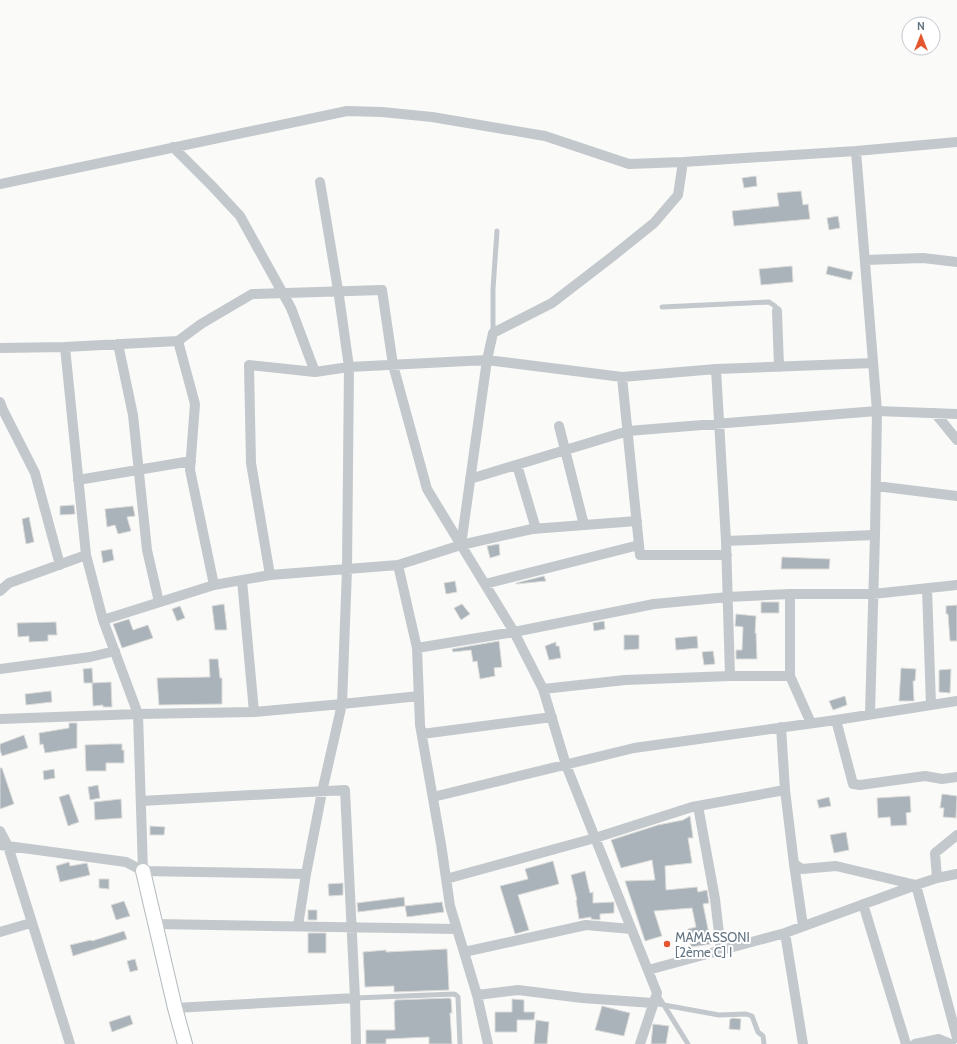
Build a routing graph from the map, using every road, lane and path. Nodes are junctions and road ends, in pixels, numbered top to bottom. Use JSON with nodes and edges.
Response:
{"nodes":[{"id":1,"x":957,"y":142,"type":"edge"},
{"id":2,"x":173,"y":147,"type":"junction"},
{"id":3,"x":856,"y":151,"type":"junction"},
{"id":4,"x":682,"y":162,"type":"junction"},
{"id":5,"x":320,"y":182,"type":"dead end"},
{"id":6,"x":0,"y":184,"type":"edge"},
{"id":7,"x":497,"y":231,"type":"dead end"},
{"id":8,"x":865,"y":260,"type":"junction"},
{"id":9,"x":957,"y":262,"type":"edge"},
{"id":10,"x":338,"y":291,"type":"junction"},
{"id":11,"x":284,"y":293,"type":"junction"},
{"id":12,"x":662,"y":307,"type":"dead end"},
{"id":13,"x":777,"y":311,"type":"joint"},
{"id":14,"x":494,"y":333,"type":"junction"},
{"id":15,"x":178,"y":342,"type":"junction"},
{"id":16,"x":118,"y":344,"type":"junction"},
{"id":17,"x":65,"y":347,"type":"junction"},
{"id":18,"x":0,"y":348,"type":"edge"},
{"id":19,"x":487,"y":360,"type":"junction"},
{"id":20,"x":873,"y":363,"type":"junction"},
{"id":21,"x":393,"y":365,"type":"junction"},
{"id":22,"x":779,"y":367,"type":"junction"},
{"id":23,"x":350,"y":368,"type":"junction"},
{"id":24,"x":716,"y":370,"type":"junction"},
{"id":25,"x":315,"y":372,"type":"junction"},
{"id":26,"x":622,"y":377,"type":"junction"},
{"id":27,"x":0,"y":402,"type":"edge"},
{"id":28,"x":877,"y":412,"type":"junction"},
{"id":29,"x":935,"y":413,"type":"junction"},
{"id":30,"x":957,"y":414,"type":"edge"},
{"id":31,"x":719,"y":424,"type":"junction"},
{"id":32,"x":559,"y":426,"type":"dead end"},
{"id":33,"x":628,"y":431,"type":"junction"},
{"id":34,"x":957,"y":440,"type":"edge"},
{"id":35,"x":565,"y":450,"type":"junction"},
{"id":36,"x":191,"y":461,"type":"junction"},
{"id":37,"x":516,"y":465,"type":"junction"},
{"id":38,"x":139,"y":470,"type":"junction"},
{"id":39,"x":470,"y":479,"type":"junction"},
{"id":40,"x":78,"y":480,"type":"junction"},
{"id":41,"x":876,"y":486,"type":"junction"},
{"id":42,"x":957,"y":496,"type":"edge"},
{"id":43,"x":637,"y":521,"type":"junction"},
{"id":44,"x":584,"y":525,"type":"junction"},
{"id":45,"x":536,"y":529,"type":"junction"},
{"id":46,"x":875,"y":535,"type":"junction"},
{"id":47,"x":726,"y":541,"type":"junction"},
{"id":48,"x":639,"y":544,"type":"junction"},
{"id":49,"x":461,"y":545,"type":"junction"},
{"id":50,"x":727,"y":555,"type":"junction"},
{"id":51,"x":86,"y":556,"type":"junction"},
{"id":52,"x":60,"y":565,"type":"junction"},
{"id":53,"x":398,"y":565,"type":"junction"},
{"id":54,"x":347,"y":570,"type":"junction"},
{"id":55,"x":270,"y":575,"type":"junction"},
{"id":56,"x":242,"y":580,"type":"junction"},
{"id":57,"x":485,"y":584,"type":"junction"},
{"id":58,"x":214,"y":585,"type":"junction"},
{"id":59,"x":957,"y":585,"type":"edge"},
{"id":60,"x":927,"y":588,"type":"junction"},
{"id":61,"x":0,"y":591,"type":"edge"},
{"id":62,"x":790,"y":594,"type":"junction"},
{"id":63,"x":873,"y":594,"type":"junction"},
{"id":64,"x":728,"y":597,"type":"junction"},
{"id":65,"x":159,"y":602,"type":"junction"},
{"id":66,"x":103,"y":620,"type":"junction"},
{"id":67,"x":514,"y":632,"type":"junction"},
{"id":68,"x":417,"y":648,"type":"junction"},
{"id":69,"x":115,"y":651,"type":"junction"},
{"id":70,"x":0,"y":669,"type":"edge"},
{"id":71,"x":730,"y":676,"type":"junction"},
{"id":72,"x":790,"y":676,"type":"junction"},
{"id":73,"x":543,"y":689,"type":"junction"},
{"id":74,"x":419,"y":696,"type":"junction"},
{"id":75,"x":957,"y":701,"type":"edge"},
{"id":76,"x":342,"y":704,"type":"junction"},
{"id":77,"x":931,"y":705,"type":"junction"},
{"id":78,"x":254,"y":712,"type":"junction"},
{"id":79,"x":138,"y":714,"type":"junction"},
{"id":80,"x":870,"y":714,"type":"junction"},
{"id":81,"x":552,"y":716,"type":"junction"},
{"id":82,"x":0,"y":719,"type":"edge"},
{"id":83,"x":836,"y":720,"type":"junction"},
{"id":84,"x":811,"y":723,"type":"junction"},
{"id":85,"x":781,"y":727,"type":"junction"},
{"id":86,"x":422,"y":734,"type":"junction"},
{"id":87,"x":566,"y":765,"type":"junction"},
{"id":88,"x":957,"y":777,"type":"edge"},
{"id":89,"x":785,"y":790,"type":"junction"},
{"id":90,"x":322,"y":792,"type":"junction"},
{"id":91,"x":433,"y":797,"type":"junction"},
{"id":92,"x":141,"y":801,"type":"junction"},
{"id":93,"x":698,"y":806,"type":"junction"},
{"id":94,"x":0,"y":831,"type":"edge"},
{"id":95,"x":957,"y":835,"type":"edge"},
{"id":96,"x":595,"y":838,"type":"junction"},
{"id":97,"x":4,"y":846,"type":"edge"},
{"id":98,"x":794,"y":864,"type":"junction"},
{"id":99,"x":142,"y":870,"type":"junction"},
{"id":100,"x":306,"y":874,"type":"junction"},
{"id":101,"x":957,"y":874,"type":"edge"},
{"id":102,"x":937,"y":878,"type":"junction"},
{"id":103,"x":446,"y":879,"type":"junction"},
{"id":104,"x":916,"y":884,"type":"junction"},
{"id":105,"x":863,"y":904,"type":"junction"},
{"id":106,"x":31,"y":923,"type":"junction"},
{"id":107,"x":156,"y":924,"type":"junction"},
{"id":108,"x":298,"y":926,"type":"junction"},
{"id":109,"x":803,"y":926,"type":"junction"},
{"id":110,"x":352,"y":927,"type":"junction"},
{"id":111,"x":457,"y":928,"type":"junction"},
{"id":112,"x":632,"y":929,"type":"junction"},
{"id":113,"x":0,"y":932,"type":"edge"},
{"id":114,"x":785,"y":933,"type":"junction"},
{"id":115,"x":721,"y":950,"type":"junction"},
{"id":116,"x":464,"y":952,"type":"junction"},
{"id":117,"x":648,"y":970,"type":"junction"},
{"id":118,"x":477,"y":995,"type":"junction"},
{"id":119,"x":355,"y":998,"type":"junction"},
{"id":120,"x":658,"y":1000,"type":"junction"},
{"id":121,"x":176,"y":1008,"type":"junction"},
{"id":122,"x":957,"y":1038,"type":"edge"},
{"id":123,"x":70,"y":1044,"type":"edge"},
{"id":124,"x":185,"y":1044,"type":"edge"},
{"id":125,"x":356,"y":1044,"type":"edge"},
{"id":126,"x":460,"y":1044,"type":"edge"},
{"id":127,"x":488,"y":1044,"type":"edge"},
{"id":128,"x":640,"y":1044,"type":"edge"},
{"id":129,"x":688,"y":1044,"type":"edge"},
{"id":130,"x":764,"y":1044,"type":"edge"},
{"id":131,"x":803,"y":1044,"type":"edge"},
{"id":132,"x":906,"y":1044,"type":"edge"},
{"id":133,"x":915,"y":1044,"type":"edge"},
{"id":134,"x":951,"y":1044,"type":"edge"}],
"edges":[{"from":1,"to":3,"type":"street"},
{"from":2,"to":4,"type":"street"},
{"from":2,"to":6,"type":"street"},
{"from":2,"to":11,"type":"street"},
{"from":3,"to":4,"type":"street"},
{"from":3,"to":8,"type":"street"},
{"from":4,"to":14,"type":"street"},
{"from":5,"to":10,"type":"street"},
{"from":7,"to":14,"type":"lane"},
{"from":8,"to":9,"type":"street"},
{"from":8,"to":20,"type":"street"},
{"from":10,"to":11,"type":"street"},
{"from":10,"to":21,"type":"street"},
{"from":10,"to":23,"type":"street"},
{"from":11,"to":15,"type":"street"},
{"from":11,"to":25,"type":"street"},
{"from":12,"to":13,"type":"lane"},
{"from":13,"to":22,"type":"street"},
{"from":14,"to":19,"type":"street"},
{"from":15,"to":16,"type":"street"},
{"from":15,"to":36,"type":"street"},
{"from":16,"to":17,"type":"street"},
{"from":16,"to":38,"type":"street"},
{"from":17,"to":18,"type":"street"},
{"from":17,"to":40,"type":"street"},
{"from":19,"to":21,"type":"street"},
{"from":19,"to":26,"type":"street"},
{"from":19,"to":39,"type":"street"},
{"from":20,"to":22,"type":"street"},
{"from":20,"to":28,"type":"street"},
{"from":21,"to":23,"type":"street"},
{"from":21,"to":49,"type":"street"},
{"from":22,"to":24,"type":"street"},
{"from":23,"to":25,"type":"street"},
{"from":23,"to":54,"type":"street"},
{"from":24,"to":26,"type":"street"},
{"from":24,"to":31,"type":"street"},
{"from":25,"to":55,"type":"street"},
{"from":26,"to":33,"type":"street"},
{"from":27,"to":52,"type":"street"},
{"from":28,"to":29,"type":"street"},
{"from":28,"to":31,"type":"street"},
{"from":28,"to":41,"type":"street"},
{"from":29,"to":30,"type":"street"},
{"from":29,"to":34,"type":"street"},
{"from":31,"to":33,"type":"street"},
{"from":31,"to":47,"type":"street"},
{"from":32,"to":35,"type":"street"},
{"from":33,"to":35,"type":"street"},
{"from":33,"to":43,"type":"street"},
{"from":35,"to":37,"type":"street"},
{"from":35,"to":44,"type":"street"},
{"from":36,"to":38,"type":"street"},
{"from":36,"to":58,"type":"street"},
{"from":37,"to":39,"type":"street"},
{"from":37,"to":45,"type":"street"},
{"from":38,"to":40,"type":"street"},
{"from":38,"to":65,"type":"street"},
{"from":39,"to":49,"type":"street"},
{"from":40,"to":51,"type":"street"},
{"from":41,"to":42,"type":"street"},
{"from":41,"to":46,"type":"street"},
{"from":43,"to":44,"type":"street"},
{"from":43,"to":48,"type":"street"},
{"from":44,"to":45,"type":"street"},
{"from":45,"to":49,"type":"street"},
{"from":46,"to":47,"type":"street"},
{"from":46,"to":63,"type":"street"},
{"from":47,"to":50,"type":"street"},
{"from":48,"to":50,"type":"street"},
{"from":48,"to":57,"type":"street"},
{"from":49,"to":53,"type":"street"},
{"from":49,"to":57,"type":"street"},
{"from":50,"to":64,"type":"street"},
{"from":51,"to":52,"type":"street"},
{"from":51,"to":66,"type":"street"},
{"from":52,"to":61,"type":"street"},
{"from":53,"to":54,"type":"street"},
{"from":53,"to":68,"type":"street"},
{"from":54,"to":55,"type":"street"},
{"from":54,"to":76,"type":"street"},
{"from":55,"to":56,"type":"street"},
{"from":56,"to":58,"type":"street"},
{"from":56,"to":78,"type":"street"},
{"from":57,"to":67,"type":"street"},
{"from":58,"to":65,"type":"street"},
{"from":59,"to":60,"type":"street"},
{"from":60,"to":63,"type":"street"},
{"from":60,"to":77,"type":"street"},
{"from":62,"to":63,"type":"street"},
{"from":62,"to":64,"type":"street"},
{"from":62,"to":72,"type":"street"},
{"from":63,"to":80,"type":"street"},
{"from":64,"to":67,"type":"street"},
{"from":64,"to":71,"type":"street"},
{"from":65,"to":66,"type":"street"},
{"from":66,"to":69,"type":"street"},
{"from":67,"to":68,"type":"street"},
{"from":67,"to":73,"type":"street"},
{"from":68,"to":74,"type":"street"},
{"from":69,"to":70,"type":"street"},
{"from":69,"to":79,"type":"street"},
{"from":71,"to":72,"type":"street"},
{"from":71,"to":73,"type":"street"},
{"from":72,"to":84,"type":"street"},
{"from":73,"to":81,"type":"street"},
{"from":74,"to":76,"type":"street"},
{"from":74,"to":86,"type":"street"},
{"from":75,"to":77,"type":"street"},
{"from":76,"to":78,"type":"street"},
{"from":76,"to":90,"type":"street"},
{"from":77,"to":80,"type":"street"},
{"from":78,"to":79,"type":"street"},
{"from":79,"to":82,"type":"street"},
{"from":79,"to":92,"type":"street"},
{"from":80,"to":83,"type":"street"},
{"from":81,"to":86,"type":"street"},
{"from":81,"to":87,"type":"street"},
{"from":83,"to":84,"type":"street"},
{"from":83,"to":88,"type":"street"},
{"from":84,"to":85,"type":"street"},
{"from":85,"to":87,"type":"street"},
{"from":85,"to":89,"type":"street"},
{"from":86,"to":91,"type":"street"},
{"from":87,"to":91,"type":"street"},
{"from":87,"to":96,"type":"street"},
{"from":89,"to":93,"type":"street"},
{"from":89,"to":98,"type":"street"},
{"from":90,"to":92,"type":"street"},
{"from":90,"to":100,"type":"street"},
{"from":90,"to":110,"type":"street"},
{"from":91,"to":103,"type":"street"},
{"from":92,"to":99,"type":"street"},
{"from":93,"to":96,"type":"street"},
{"from":93,"to":115,"type":"street"},
{"from":94,"to":97,"type":"street"},
{"from":95,"to":102,"type":"street"},
{"from":96,"to":103,"type":"street"},
{"from":96,"to":112,"type":"street"},
{"from":97,"to":99,"type":"street"},
{"from":97,"to":106,"type":"street"},
{"from":98,"to":104,"type":"street"},
{"from":98,"to":109,"type":"street"},
{"from":99,"to":100,"type":"street"},
{"from":99,"to":107,"type":"street"},
{"from":100,"to":108,"type":"street"},
{"from":101,"to":102,"type":"street"},
{"from":102,"to":104,"type":"street"},
{"from":103,"to":111,"type":"street"},
{"from":104,"to":105,"type":"street"},
{"from":104,"to":122,"type":"street"},
{"from":105,"to":109,"type":"street"},
{"from":105,"to":132,"type":"street"},
{"from":106,"to":113,"type":"street"},
{"from":106,"to":123,"type":"street"},
{"from":107,"to":108,"type":"street"},
{"from":107,"to":121,"type":"street"},
{"from":108,"to":110,"type":"street"},
{"from":109,"to":114,"type":"street"},
{"from":110,"to":111,"type":"street"},
{"from":110,"to":119,"type":"street"},
{"from":111,"to":116,"type":"street"},
{"from":112,"to":116,"type":"street"},
{"from":112,"to":117,"type":"street"},
{"from":114,"to":115,"type":"street"},
{"from":114,"to":131,"type":"street"},
{"from":115,"to":117,"type":"street"},
{"from":116,"to":118,"type":"street"},
{"from":117,"to":120,"type":"street"},
{"from":118,"to":120,"type":"street"},
{"from":118,"to":127,"type":"street"},
{"from":119,"to":121,"type":"street"},
{"from":119,"to":125,"type":"street"},
{"from":119,"to":126,"type":"lane"},
{"from":120,"to":128,"type":"street"},
{"from":120,"to":129,"type":"lane"},
{"from":120,"to":130,"type":"lane"},
{"from":121,"to":124,"type":"street"},
{"from":133,"to":134,"type":"street"}]}
